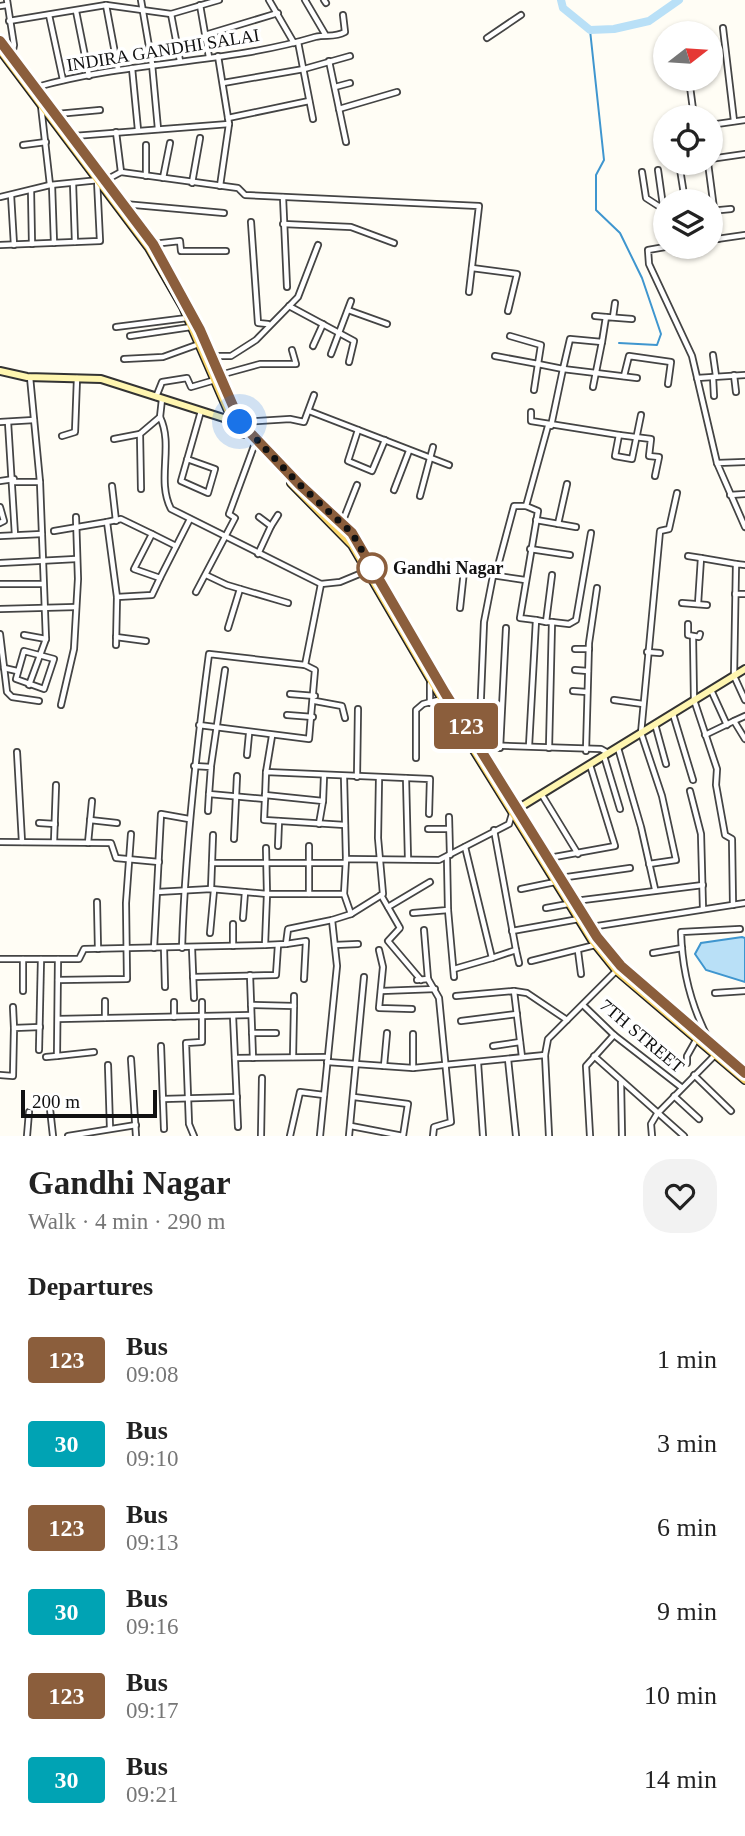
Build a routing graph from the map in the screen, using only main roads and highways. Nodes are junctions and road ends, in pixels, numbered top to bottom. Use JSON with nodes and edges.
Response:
{"nodes":[{"id":1,"x":0,"y":41,"type":"edge"},
{"id":2,"x":0,"y":50,"type":"edge"},
{"id":3,"x":10,"y":58,"type":"junction"},
{"id":4,"x":35,"y":89,"type":"junction"},
{"id":5,"x":101,"y":180,"type":"junction"},
{"id":6,"x":208,"y":356,"type":"junction"},
{"id":7,"x":237,"y":422,"type":"junction"},
{"id":8,"x":370,"y":570,"type":"junction"},
{"id":9,"x":476,"y":747,"type":"junction"},
{"id":10,"x":514,"y":811,"type":"junction"},
{"id":11,"x":558,"y":880,"type":"junction"},
{"id":12,"x":572,"y":902,"type":"junction"},
{"id":13,"x":619,"y":968,"type":"junction"},
{"id":14,"x":715,"y":1051,"type":"junction"},
{"id":15,"x":745,"y":1073,"type":"edge"},
{"id":16,"x":745,"y":1080,"type":"edge"}],
"edges":[{"from":1,"to":3,"type":"main road"},
{"from":2,"to":3,"type":"main road"},
{"from":3,"to":4,"type":"main road"},
{"from":4,"to":5,"type":"main road"},
{"from":4,"to":5,"type":"main road"},
{"from":5,"to":6,"type":"main road"},
{"from":5,"to":6,"type":"main road"},
{"from":6,"to":7,"type":"main road"},
{"from":7,"to":8,"type":"main road"},
{"from":7,"to":8,"type":"main road"},
{"from":8,"to":9,"type":"main road"},
{"from":8,"to":9,"type":"main road"},
{"from":9,"to":10,"type":"main road"},
{"from":10,"to":11,"type":"main road"},
{"from":10,"to":11,"type":"main road"},
{"from":11,"to":12,"type":"main road"},
{"from":12,"to":13,"type":"main road"},
{"from":12,"to":13,"type":"main road"},
{"from":13,"to":14,"type":"main road"},
{"from":13,"to":14,"type":"main road"},
{"from":14,"to":15,"type":"main road"},
{"from":14,"to":16,"type":"main road"}]}
